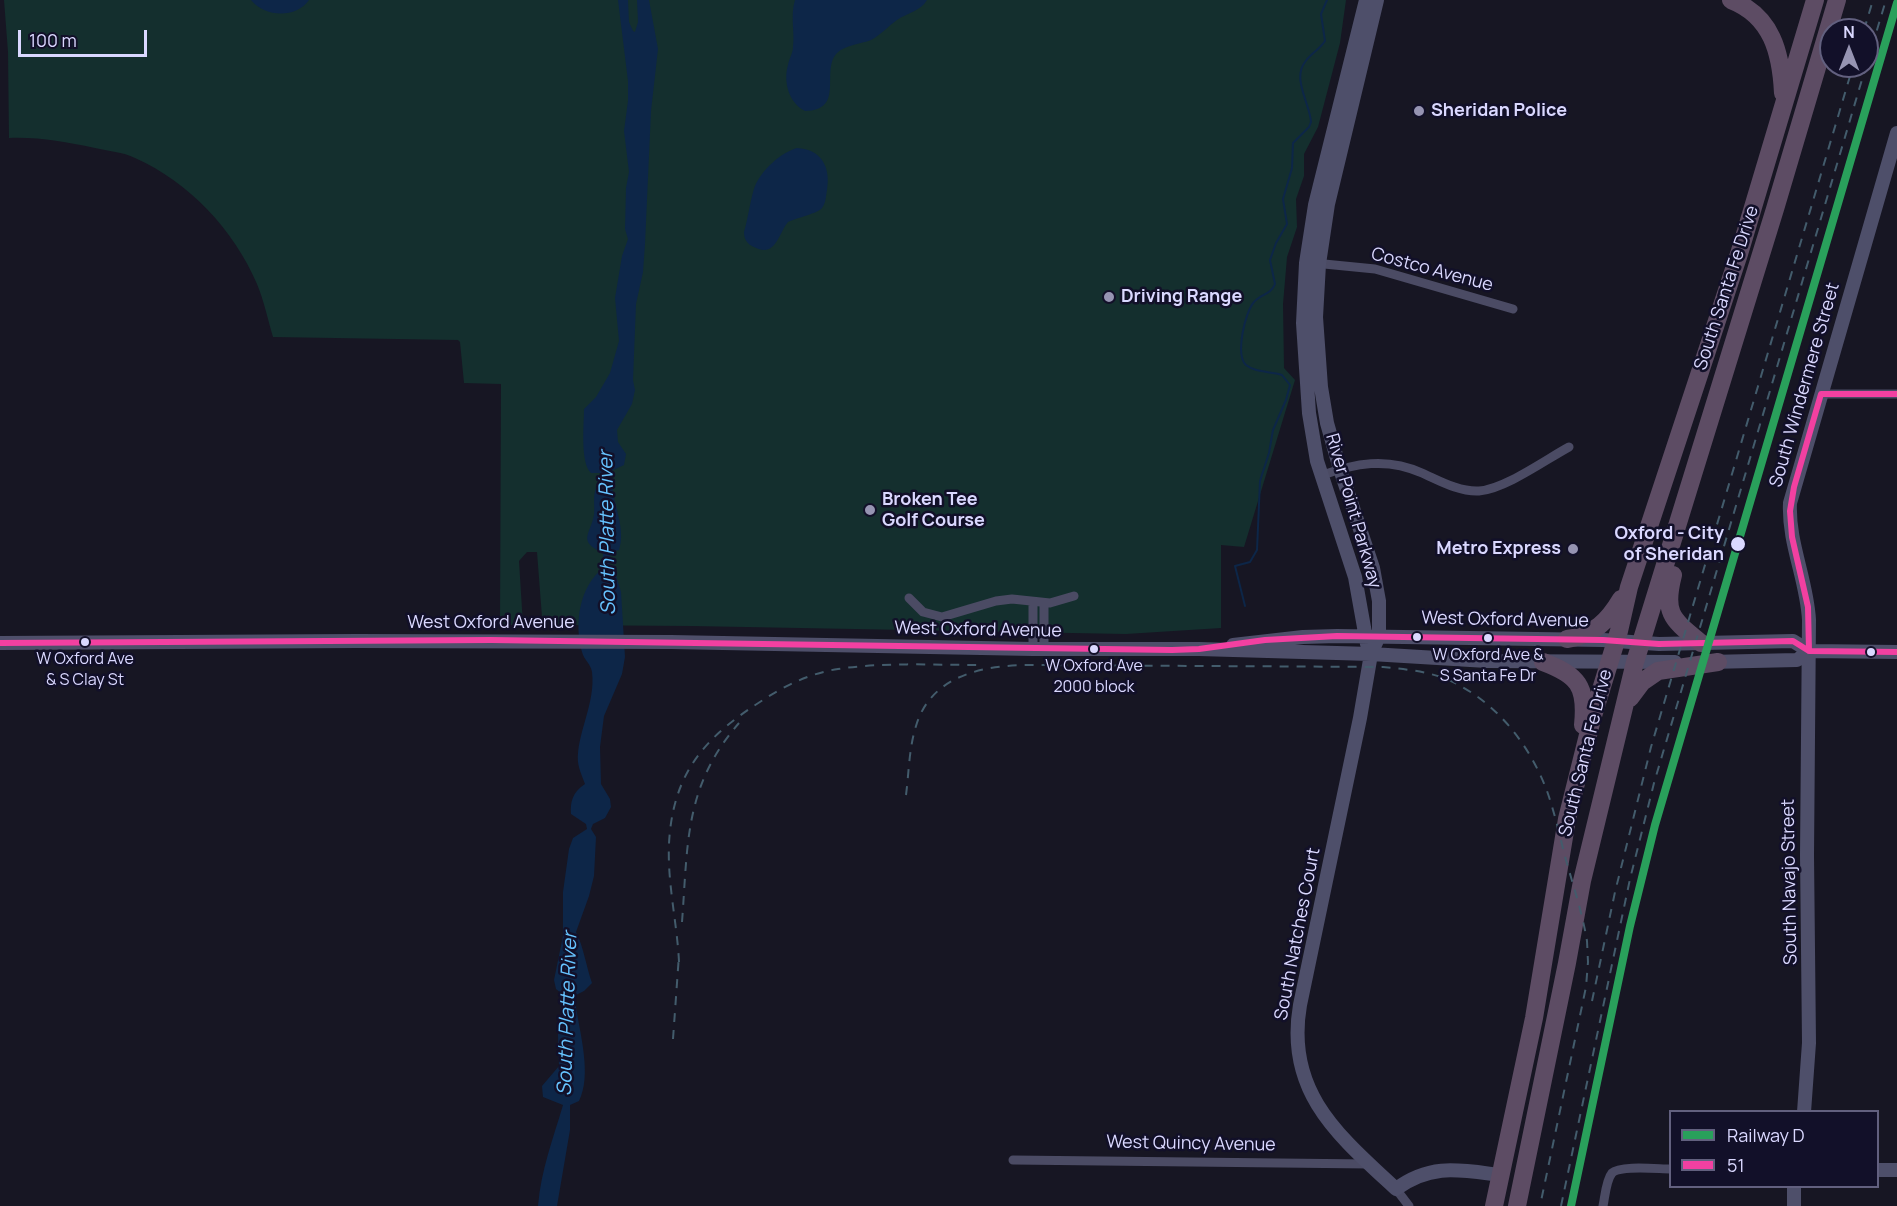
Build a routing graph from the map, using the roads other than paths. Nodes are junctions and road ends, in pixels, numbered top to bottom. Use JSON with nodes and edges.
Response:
{"nodes":[{"id":1,"x":1365,"y":0,"type":"edge"},
{"id":2,"x":1377,"y":0,"type":"edge"},
{"id":3,"x":1731,"y":0,"type":"edge"},
{"id":4,"x":1815,"y":0,"type":"edge"},
{"id":5,"x":1837,"y":0,"type":"edge"},
{"id":6,"x":1784,"y":106,"type":"junction"},
{"id":7,"x":1897,"y":136,"type":"edge"},
{"id":8,"x":1312,"y":263,"type":"junction"},
{"id":9,"x":1513,"y":309,"type":"dead end"},
{"id":10,"x":1821,"y":394,"type":"junction"},
{"id":11,"x":1897,"y":394,"type":"edge"},
{"id":12,"x":1707,"y":428,"type":"junction"},
{"id":13,"x":1569,"y":447,"type":"dead end"},
{"id":14,"x":1340,"y":469,"type":"junction"},
{"id":15,"x":1320,"y":476,"type":"junction"},
{"id":16,"x":1629,"y":587,"type":"junction"},
{"id":17,"x":1074,"y":596,"type":"dead end"},
{"id":18,"x":909,"y":598,"type":"dead end"},
{"id":19,"x":1033,"y":603,"type":"junction"},
{"id":20,"x":1044,"y":603,"type":"junction"},
{"id":21,"x":1364,"y":636,"type":"junction"},
{"id":22,"x":1378,"y":636,"type":"junction"},
{"id":23,"x":1568,"y":639,"type":"junction"},
{"id":24,"x":1616,"y":641,"type":"junction"},
{"id":25,"x":0,"y":643,"type":"edge"},
{"id":26,"x":1641,"y":643,"type":"junction"},
{"id":27,"x":1701,"y":643,"type":"junction"},
{"id":28,"x":1039,"y":649,"type":"junction"},
{"id":29,"x":1198,"y":650,"type":"junction"},
{"id":30,"x":1809,"y":651,"type":"junction"},
{"id":31,"x":1897,"y":652,"type":"edge"},
{"id":32,"x":1371,"y":654,"type":"junction"},
{"id":33,"x":1543,"y":662,"type":"junction"},
{"id":34,"x":1609,"y":662,"type":"junction"},
{"id":35,"x":1635,"y":662,"type":"junction"},
{"id":36,"x":1718,"y":662,"type":"junction"},
{"id":37,"x":1625,"y":704,"type":"junction"},
{"id":38,"x":1572,"y":797,"type":"junction"},
{"id":39,"x":1804,"y":1110,"type":"edge"},
{"id":40,"x":1013,"y":1160,"type":"dead end"},
{"id":41,"x":1369,"y":1164,"type":"junction"},
{"id":42,"x":1669,"y":1169,"type":"edge"},
{"id":43,"x":1879,"y":1170,"type":"edge"},
{"id":44,"x":1897,"y":1170,"type":"edge"},
{"id":45,"x":1500,"y":1175,"type":"junction"},
{"id":46,"x":1794,"y":1188,"type":"edge"},
{"id":47,"x":1396,"y":1189,"type":"junction"},
{"id":48,"x":1409,"y":1206,"type":"edge"},
{"id":49,"x":1494,"y":1206,"type":"edge"},
{"id":50,"x":1517,"y":1206,"type":"edge"},
{"id":51,"x":1604,"y":1206,"type":"edge"},
{"id":52,"x":1794,"y":1206,"type":"edge"}],
"edges":[{"from":1,"to":8,"type":"street","name":"River Point Parkway"},
{"from":2,"to":8,"type":"street","name":"River Point Parkway"},
{"from":3,"to":6,"type":"highway"},
{"from":4,"to":6,"type":"highway","name":"South Santa Fe Drive"},
{"from":5,"to":12,"type":"highway","name":"South Santa Fe Drive"},
{"from":6,"to":16,"type":"highway","name":"South Santa Fe Drive"},
{"from":7,"to":10,"type":"street","name":"South Windermere Street"},
{"from":8,"to":9,"type":"street","name":"Costco Avenue"},
{"from":8,"to":14,"type":"street","name":"River Point Parkway"},
{"from":8,"to":15,"type":"street","name":"River Point Parkway"},
{"from":10,"to":11,"type":"street"},
{"from":10,"to":30,"type":"street","name":"South Windermere Street"},
{"from":12,"to":26,"type":"highway","name":"South Santa Fe Drive"},
{"from":12,"to":27,"type":"highway"},
{"from":13,"to":14,"type":"street"},
{"from":14,"to":15,"type":"street"},
{"from":14,"to":22,"type":"street","name":"River Point Parkway"},
{"from":15,"to":21,"type":"street","name":"River Point Parkway"},
{"from":16,"to":23,"type":"highway"},
{"from":16,"to":24,"type":"highway","name":"South Santa Fe Drive"},
{"from":17,"to":20,"type":"street"},
{"from":18,"to":19,"type":"street"},
{"from":19,"to":20,"type":"street"},
{"from":19,"to":28,"type":"street"},
{"from":20,"to":28,"type":"street"},
{"from":21,"to":22,"type":"street","name":"West Oxford Avenue"},
{"from":21,"to":29,"type":"street","name":"West Oxford Avenue"},
{"from":21,"to":32,"type":"street","name":"River Point Parkway"},
{"from":22,"to":23,"type":"street","name":"West Oxford Avenue"},
{"from":22,"to":32,"type":"street","name":"River Point Parkway"},
{"from":23,"to":24,"type":"street","name":"West Oxford Avenue"},
{"from":24,"to":26,"type":"street","name":"West Oxford Avenue"},
{"from":24,"to":34,"type":"highway","name":"South Santa Fe Drive"},
{"from":25,"to":28,"type":"street","name":"West Oxford Avenue"},
{"from":26,"to":27,"type":"street","name":"West Oxford Avenue"},
{"from":26,"to":35,"type":"highway","name":"South Santa Fe Drive"},
{"from":27,"to":30,"type":"street","name":"West Oxford Avenue"},
{"from":28,"to":29,"type":"street","name":"West Oxford Avenue"},
{"from":29,"to":32,"type":"street","name":"West Oxford Avenue"},
{"from":30,"to":31,"type":"street","name":"West Oxford Avenue"},
{"from":30,"to":36,"type":"street","name":"West Oxford Avenue"},
{"from":30,"to":39,"type":"street","name":"South Navajo Street"},
{"from":32,"to":33,"type":"street","name":"West Oxford Avenue"},
{"from":32,"to":41,"type":"street","name":"South Natches Court"},
{"from":33,"to":34,"type":"street","name":"West Oxford Avenue"},
{"from":33,"to":38,"type":"highway"},
{"from":34,"to":35,"type":"street","name":"West Oxford Avenue"},
{"from":34,"to":38,"type":"highway","name":"South Santa Fe Drive"},
{"from":35,"to":36,"type":"street","name":"West Oxford Avenue"},
{"from":35,"to":37,"type":"highway","name":"South Santa Fe Drive"},
{"from":36,"to":37,"type":"highway"},
{"from":37,"to":50,"type":"highway","name":"South Santa Fe Drive"},
{"from":38,"to":45,"type":"highway","name":"South Santa Fe Drive"},
{"from":40,"to":41,"type":"street","name":"West Quincy Avenue"},
{"from":41,"to":47,"type":"street","name":"South Natches Court"},
{"from":42,"to":51,"type":"street"},
{"from":43,"to":44,"type":"street"},
{"from":45,"to":47,"type":"street"},
{"from":45,"to":49,"type":"highway","name":"South Santa Fe Drive"},
{"from":46,"to":52,"type":"street"},
{"from":47,"to":48,"type":"street"}]}
